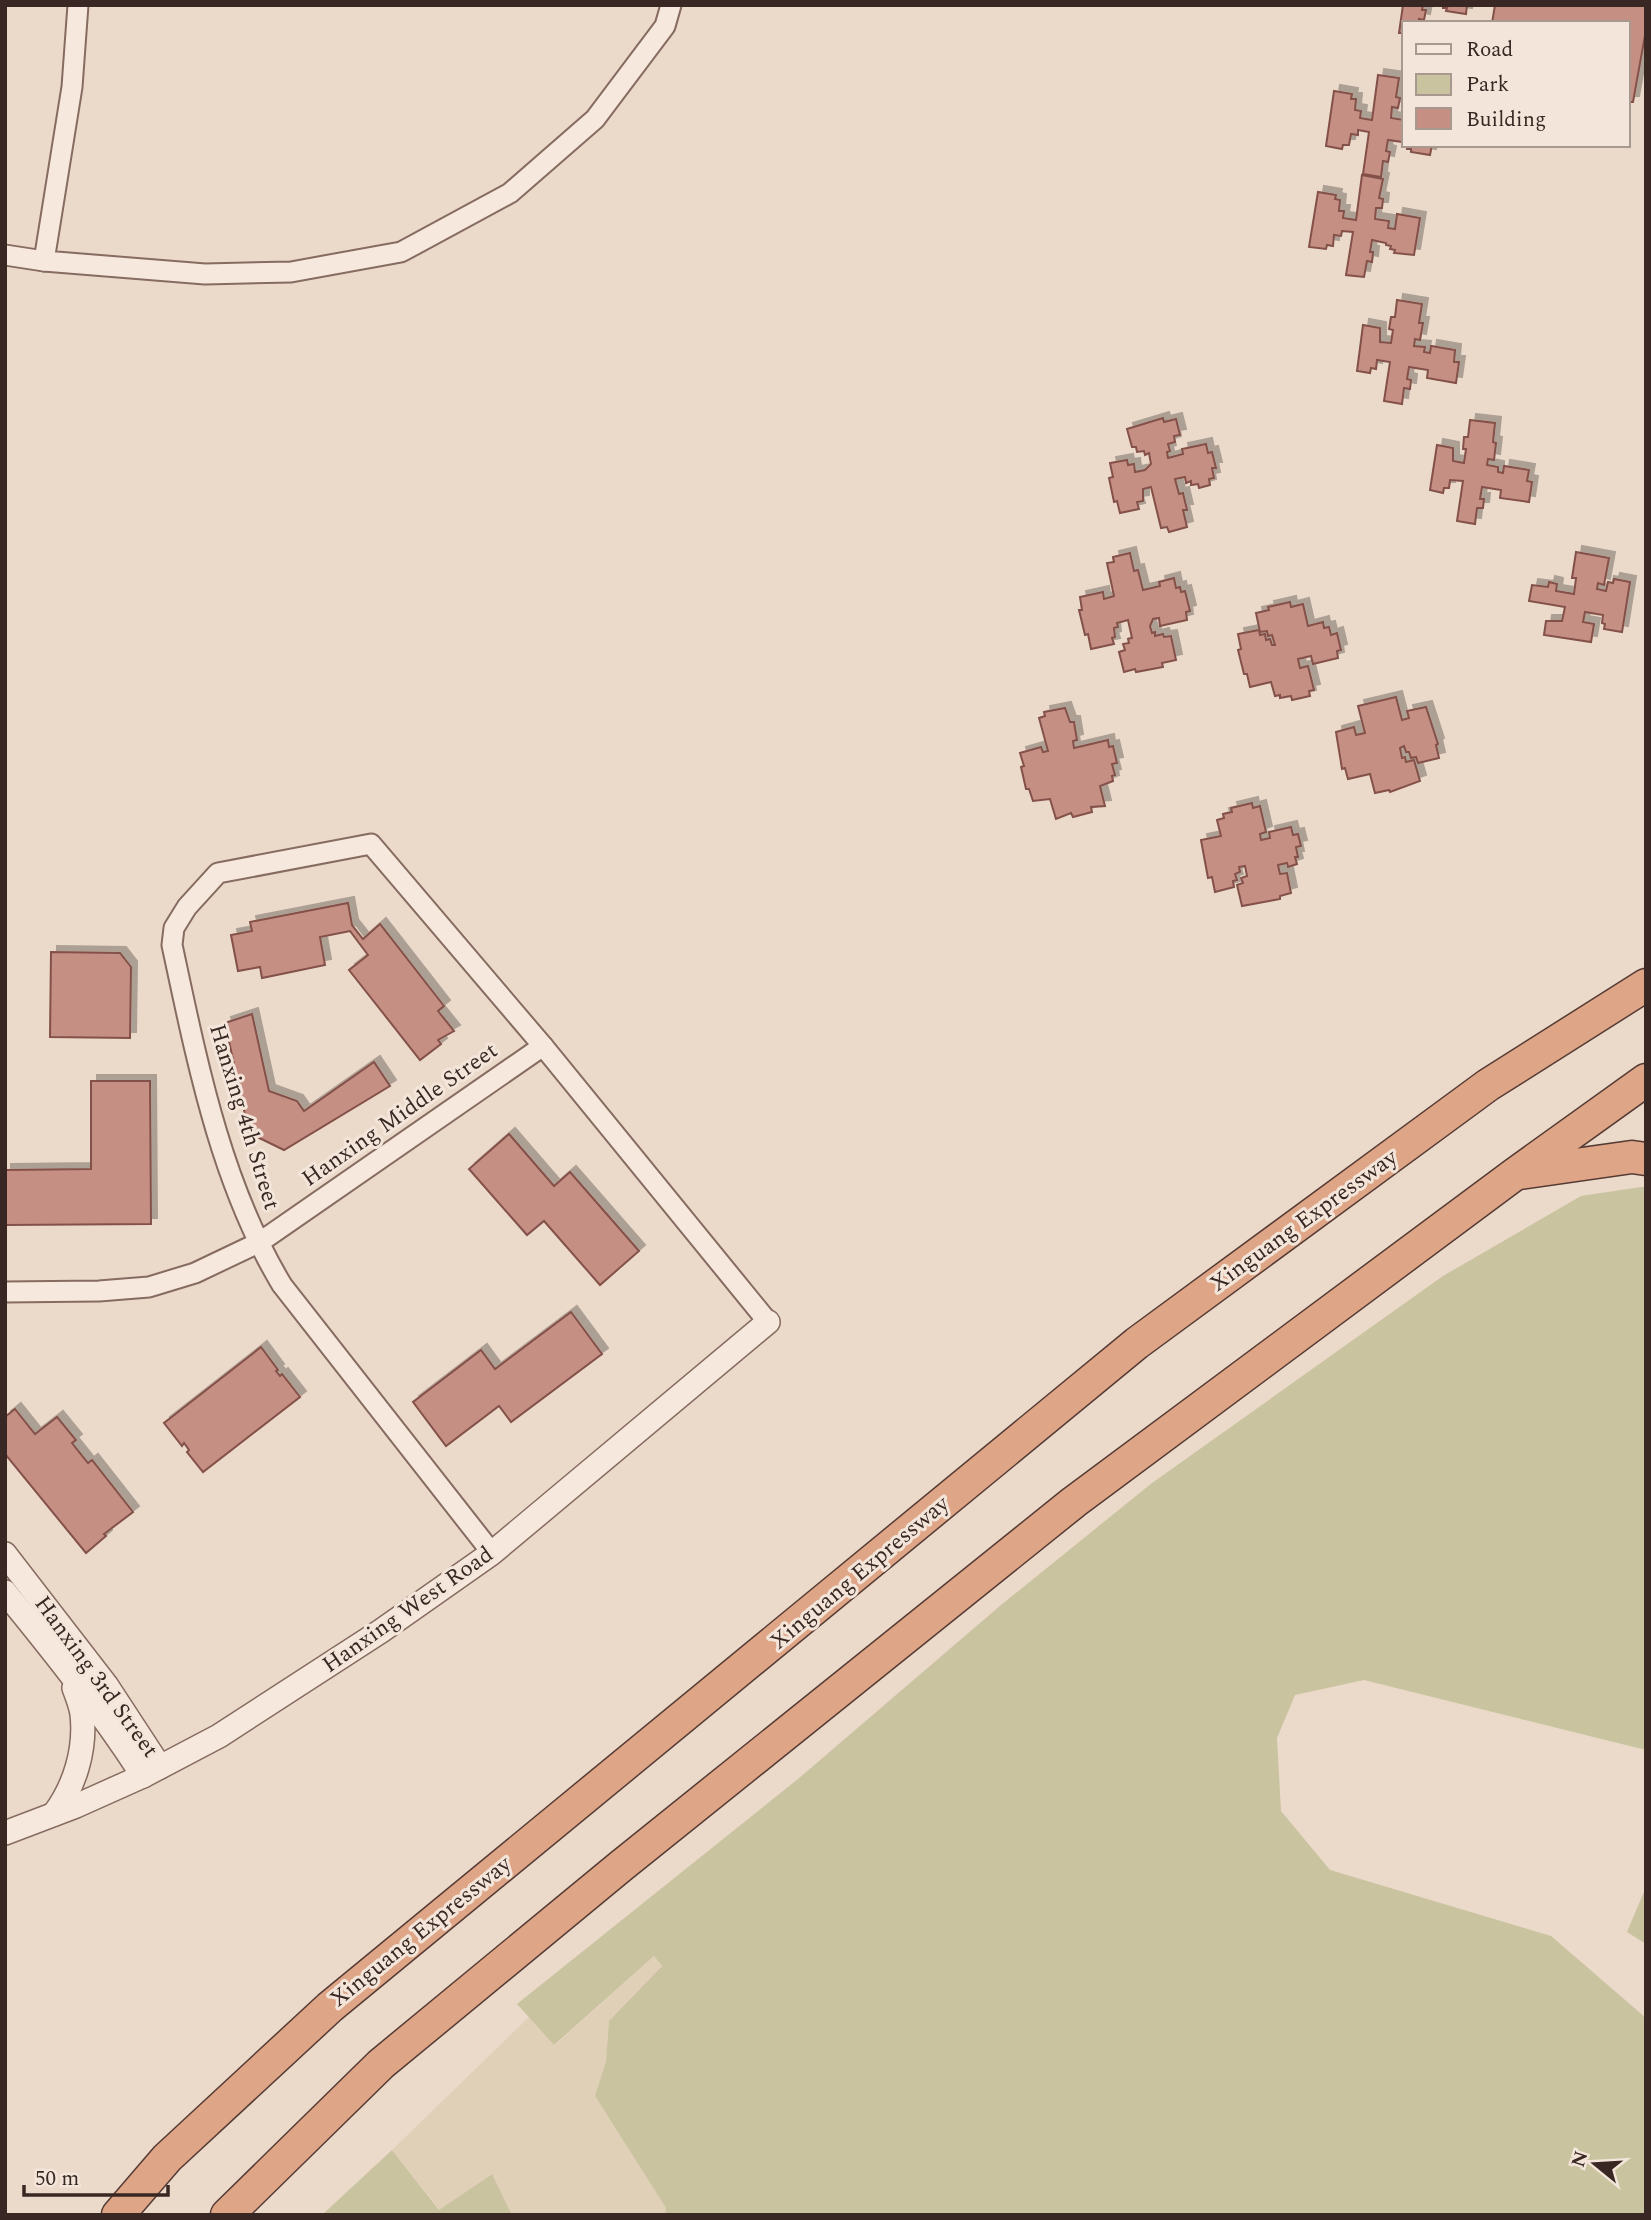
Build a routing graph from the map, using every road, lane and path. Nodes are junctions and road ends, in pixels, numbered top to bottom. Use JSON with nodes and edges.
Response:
{"nodes":[{"id":1,"x":78,"y":5,"type":"edge"},
{"id":2,"x":671,"y":5,"type":"edge"},
{"id":3,"x":5,"y":255,"type":"edge"},
{"id":4,"x":44,"y":261,"type":"junction"},
{"id":5,"x":1646,"y":985,"type":"edge"},
{"id":6,"x":543,"y":1046,"type":"junction"},
{"id":7,"x":1646,"y":1080,"type":"edge"},
{"id":8,"x":1646,"y":1159,"type":"edge"},
{"id":9,"x":1514,"y":1174,"type":"junction"},
{"id":10,"x":260,"y":1242,"type":"junction"},
{"id":11,"x":5,"y":1292,"type":"edge"},
{"id":12,"x":768,"y":1322,"type":"joint"},
{"id":13,"x":492,"y":1553,"type":"junction"},
{"id":14,"x":5,"y":1554,"type":"edge"},
{"id":15,"x":5,"y":1592,"type":"edge"},
{"id":16,"x":68,"y":1668,"type":"junction"},
{"id":17,"x":151,"y":1772,"type":"junction"},
{"id":18,"x":54,"y":1814,"type":"junction"},
{"id":19,"x":5,"y":1833,"type":"edge"},
{"id":20,"x":167,"y":2158,"type":"junction"},
{"id":21,"x":101,"y":2215,"type":"edge"},
{"id":22,"x":117,"y":2215,"type":"edge"},
{"id":23,"x":227,"y":2215,"type":"edge"}],
"edges":[{"from":1,"to":4,"type":"street"},
{"from":2,"to":4,"type":"street"},
{"from":3,"to":4,"type":"street"},
{"from":5,"to":20,"type":"highway","name":"Xinguang Expressway"},
{"from":6,"to":10,"type":"street","name":"Hanxing Middle Street"},
{"from":6,"to":10,"type":"street","name":"Hanxing 4th Street"},
{"from":6,"to":12,"type":"street"},
{"from":7,"to":9,"type":"highway"},
{"from":8,"to":9,"type":"highway"},
{"from":9,"to":23,"type":"highway"},
{"from":10,"to":11,"type":"street","name":"Hanxing Middle Street"},
{"from":10,"to":13,"type":"street","name":"Hanxing 4th Street"},
{"from":12,"to":13,"type":"street","name":"Hanxing West Road"},
{"from":13,"to":17,"type":"street","name":"Hanxing West Road"},
{"from":14,"to":17,"type":"street","name":"Hanxing 3rd Street"},
{"from":15,"to":16,"type":"street","name":"Hanxing 3rd Street"},
{"from":16,"to":17,"type":"street","name":"Hanxing 3rd Street"},
{"from":16,"to":18,"type":"street"},
{"from":17,"to":18,"type":"street","name":"Hanxing West Road"},
{"from":18,"to":19,"type":"street","name":"Hanxing West Road"},
{"from":20,"to":21,"type":"highway"},
{"from":20,"to":22,"type":"highway","name":"Xinguang Expressway"}]}
